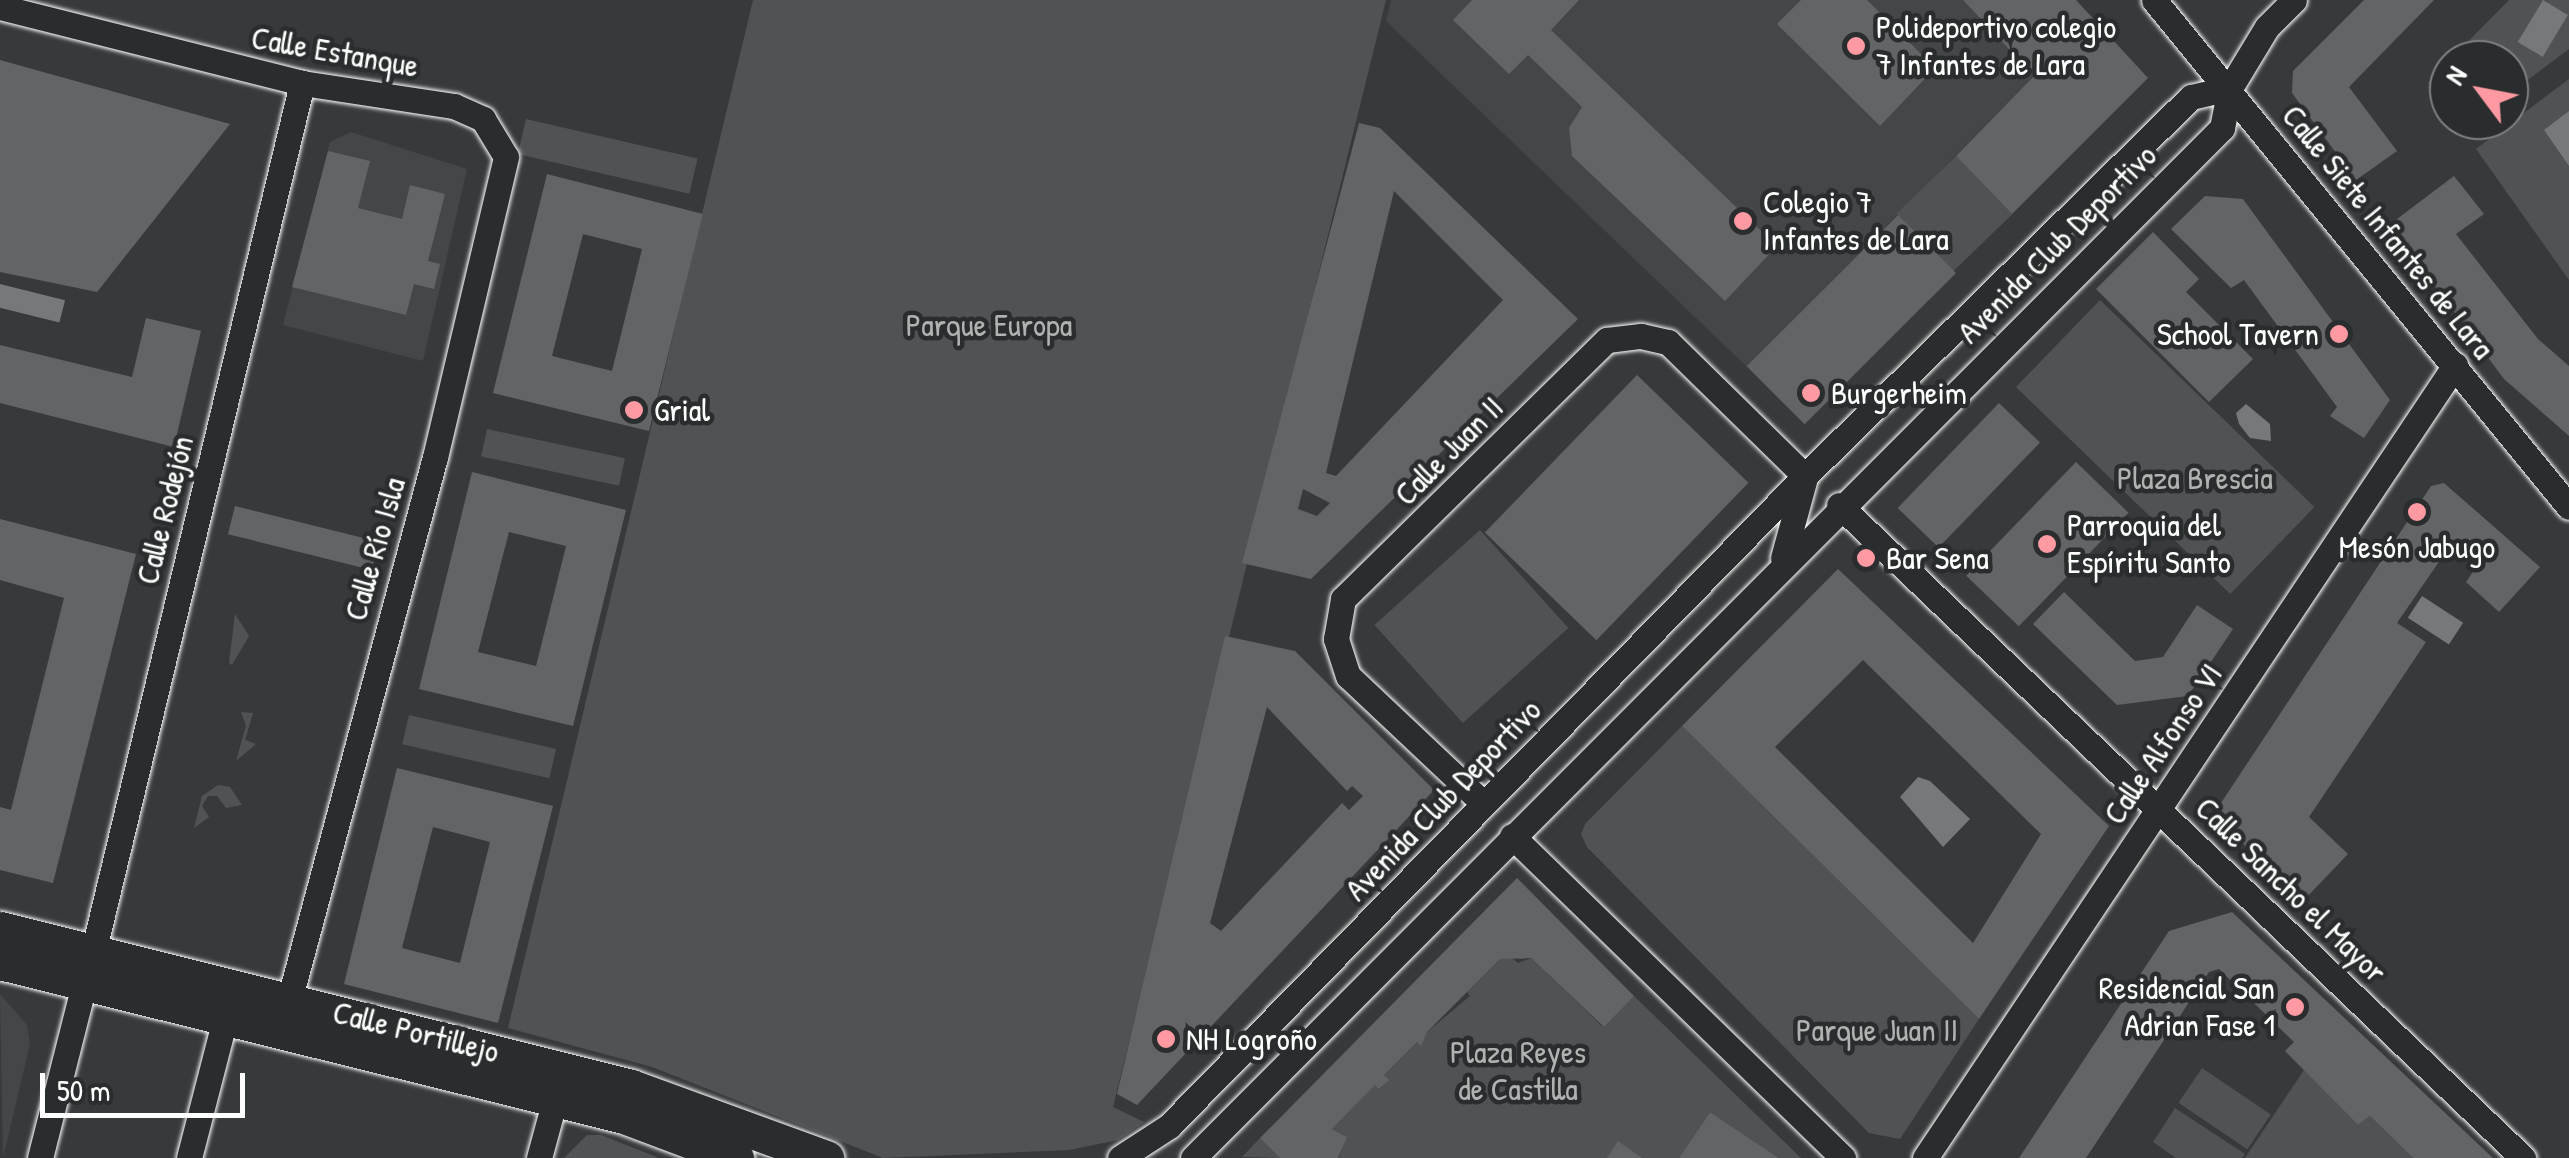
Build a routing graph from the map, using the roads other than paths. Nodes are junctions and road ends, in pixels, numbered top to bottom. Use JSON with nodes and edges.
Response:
{"nodes":[{"id":1,"x":2154,"y":0,"type":"edge"},
{"id":2,"x":2294,"y":0,"type":"edge"},
{"id":3,"x":0,"y":7,"type":"edge"},
{"id":4,"x":302,"y":83,"type":"junction"},
{"id":5,"x":2230,"y":88,"type":"junction"},
{"id":6,"x":483,"y":119,"type":"joint"},
{"id":7,"x":2455,"y":365,"type":"junction"},
{"id":8,"x":1805,"y":476,"type":"junction"},
{"id":9,"x":1839,"y":505,"type":"junction"},
{"id":10,"x":2569,"y":507,"type":"edge"},
{"id":11,"x":1782,"y":563,"type":"junction"},
{"id":12,"x":1483,"y":803,"type":"junction"},
{"id":13,"x":2159,"y":807,"type":"junction"},
{"id":14,"x":1512,"y":836,"type":"junction"},
{"id":15,"x":0,"y":929,"type":"edge"},
{"id":16,"x":0,"y":962,"type":"edge"},
{"id":17,"x":89,"y":969,"type":"junction"},
{"id":18,"x":289,"y":1001,"type":"junction"},
{"id":19,"x":225,"y":1019,"type":"junction"},
{"id":20,"x":555,"y":1099,"type":"junction"},
{"id":21,"x":542,"y":1148,"type":"edge"},
{"id":22,"x":40,"y":1158,"type":"edge"},
{"id":23,"x":189,"y":1158,"type":"edge"},
{"id":24,"x":736,"y":1158,"type":"edge"},
{"id":25,"x":826,"y":1158,"type":"edge"},
{"id":26,"x":1120,"y":1158,"type":"edge"},
{"id":27,"x":1193,"y":1158,"type":"edge"},
{"id":28,"x":1842,"y":1158,"type":"edge"},
{"id":29,"x":1924,"y":1158,"type":"edge"},
{"id":30,"x":2523,"y":1158,"type":"edge"}],
"edges":[{"from":1,"to":5,"type":"street","name":"Calle Siete Infantes de Lara"},
{"from":2,"to":5,"type":"street","name":"Avenida Club Deportivo"},
{"from":3,"to":4,"type":"street","name":"Calle Estanque"},
{"from":4,"to":6,"type":"street","name":"Calle Estanque"},
{"from":4,"to":17,"type":"street","name":"Calle Rodejón"},
{"from":5,"to":7,"type":"street","name":"Calle Siete Infantes de Lara"},
{"from":5,"to":8,"type":"street","name":"Avenida Club Deportivo"},
{"from":5,"to":9,"type":"street","name":"Avenida Club Deportivo"},
{"from":6,"to":18,"type":"street","name":"Calle Río Isla"},
{"from":7,"to":10,"type":"street","name":"Calle Siete Infantes de Lara"},
{"from":7,"to":13,"type":"street","name":"Calle Alfonso VI"},
{"from":8,"to":11,"type":"street","name":"Avenida Club Deportivo"},
{"from":8,"to":12,"type":"street","name":"Avenida Club Deportivo"},
{"from":8,"to":12,"type":"street","name":"Calle Juan II"},
{"from":9,"to":11,"type":"street","name":"Avenida Club Deportivo"},
{"from":9,"to":13,"type":"street","name":"Calle Sancho el Mayor"},
{"from":11,"to":14,"type":"street","name":"Avenida Club Deportivo"},
{"from":12,"to":26,"type":"street","name":"Avenida Club Deportivo"},
{"from":13,"to":29,"type":"street","name":"Calle Alfonso VI"},
{"from":13,"to":30,"type":"street","name":"Calle Sancho el Mayor"},
{"from":14,"to":27,"type":"street","name":"Avenida Club Deportivo"},
{"from":14,"to":28,"type":"street"},
{"from":15,"to":17,"type":"main road","name":"Calle Portillejo"},
{"from":16,"to":17,"type":"main road","name":"Calle Portillejo"},
{"from":17,"to":18,"type":"main road","name":"Calle Portillejo"},
{"from":17,"to":19,"type":"main road","name":"Calle Portillejo"},
{"from":17,"to":22,"type":"street","name":"Calle Rodejón"},
{"from":18,"to":25,"type":"main road","name":"Calle Portillejo"},
{"from":19,"to":20,"type":"main road","name":"Calle Portillejo"},
{"from":19,"to":23,"type":"street"},
{"from":20,"to":21,"type":"street"},
{"from":20,"to":24,"type":"main road","name":"Calle Portillejo"}]}
